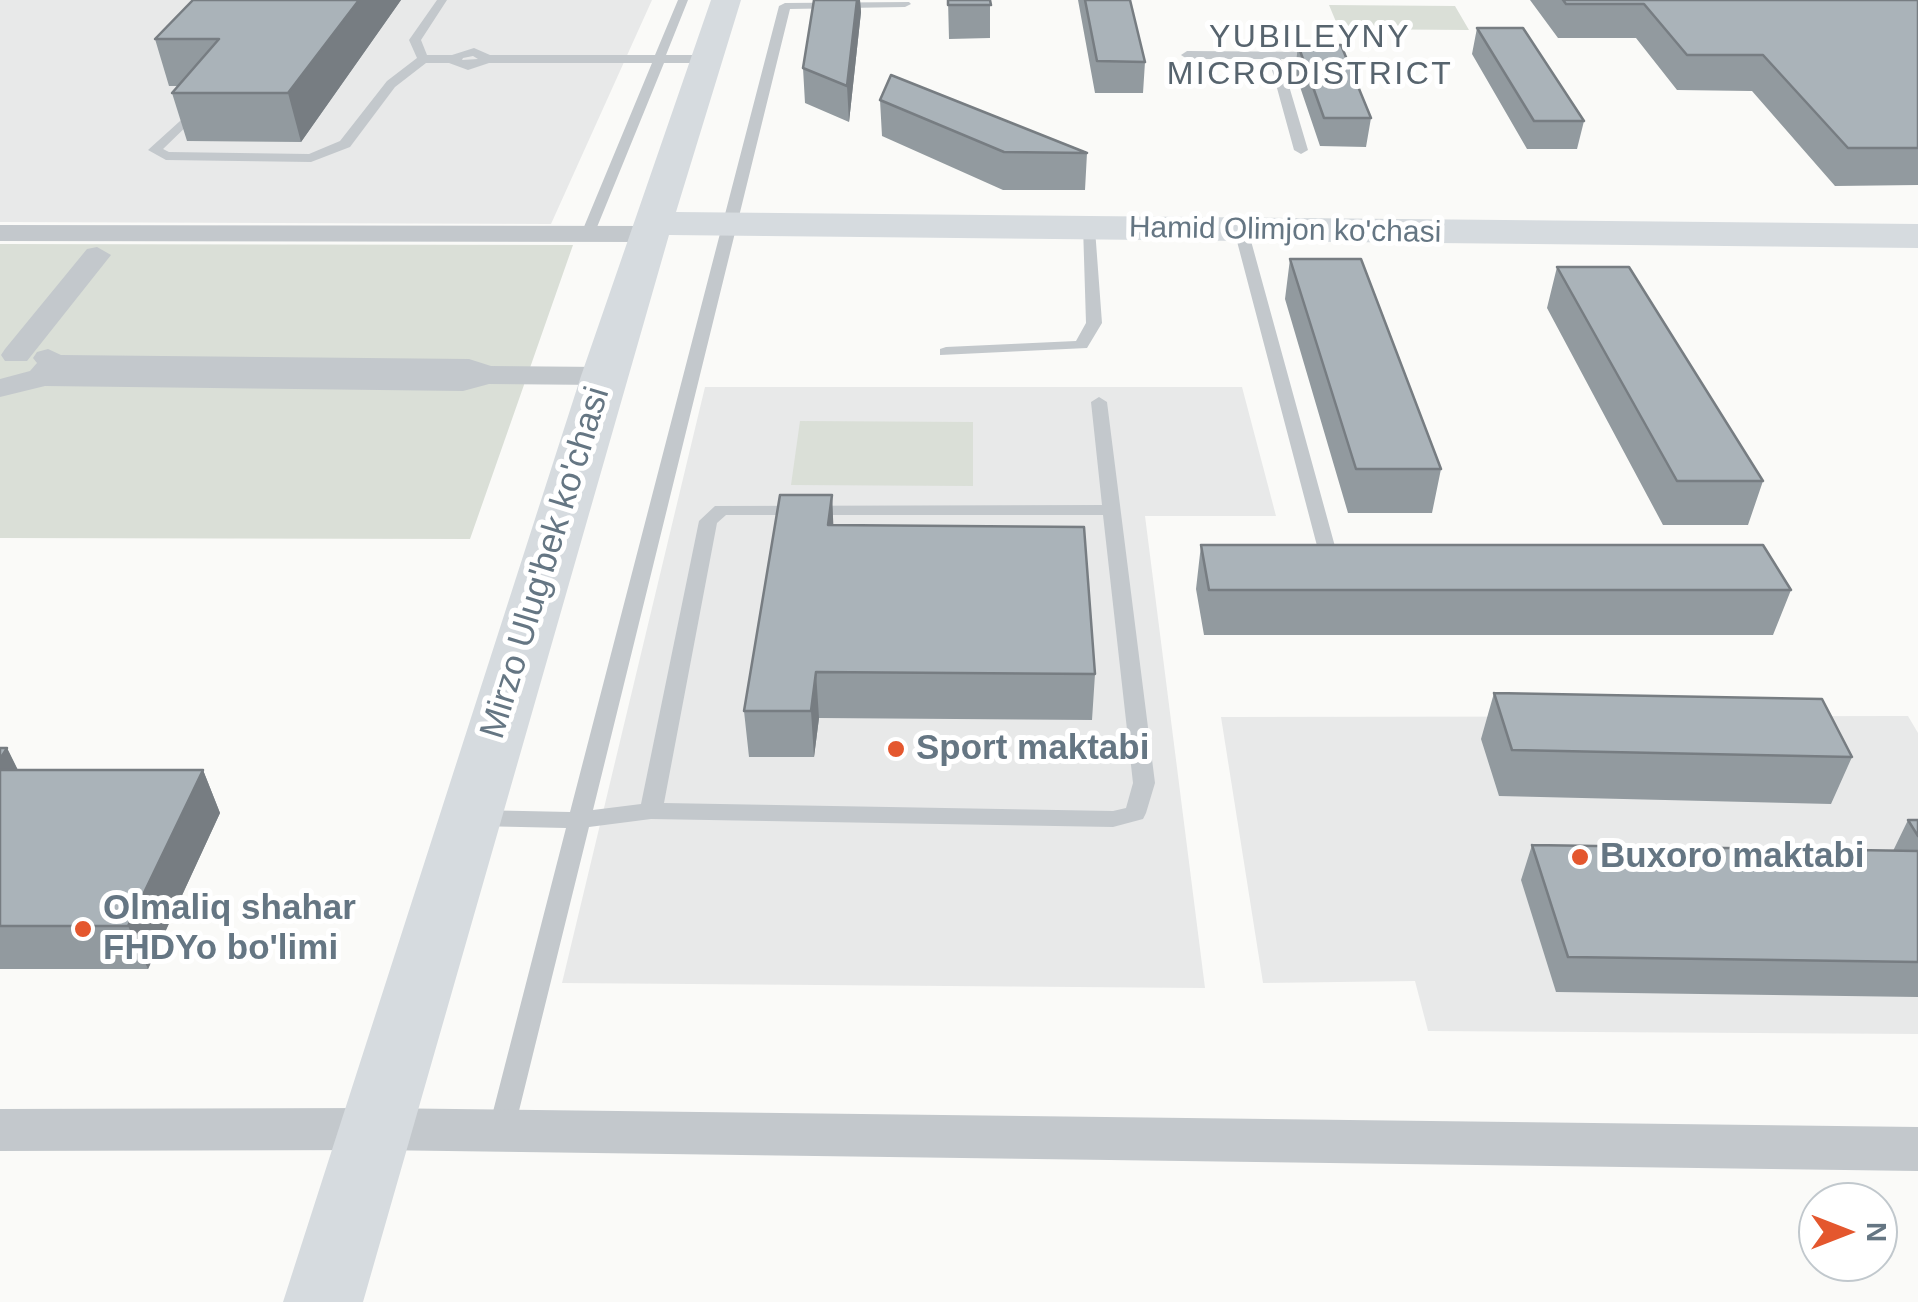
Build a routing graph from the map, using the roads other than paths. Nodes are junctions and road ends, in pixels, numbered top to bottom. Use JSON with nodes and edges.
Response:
{"nodes":[{"id":1,"x":442,"y":0,"type":"edge"},
{"id":2,"x":683,"y":0,"type":"edge"},
{"id":3,"x":726,"y":0,"type":"edge"},
{"id":4,"x":905,"y":4,"type":"dead end"},
{"id":5,"x":1324,"y":42,"type":"edge"},
{"id":6,"x":1187,"y":55,"type":"dead end"},
{"id":7,"x":1274,"y":55,"type":"junction"},
{"id":8,"x":422,"y":59,"type":"junction"},
{"id":9,"x":659,"y":59,"type":"junction"},
{"id":10,"x":707,"y":59,"type":"junction"},
{"id":11,"x":190,"y":116,"type":"edge"},
{"id":12,"x":1301,"y":150,"type":"dead end"},
{"id":13,"x":728,"y":224,"type":"junction"},
{"id":14,"x":651,"y":228,"type":"junction"},
{"id":15,"x":1088,"y":229,"type":"junction"},
{"id":16,"x":1241,"y":230,"type":"junction"},
{"id":17,"x":0,"y":232,"type":"edge"},
{"id":18,"x":588,"y":234,"type":"junction"},
{"id":19,"x":1918,"y":236,"type":"edge"},
{"id":20,"x":109,"y":255,"type":"dead end"},
{"id":21,"x":946,"y":352,"type":"dead end"},
{"id":22,"x":21,"y":374,"type":"edge"},
{"id":23,"x":602,"y":376,"type":"junction"},
{"id":24,"x":1099,"y":402,"type":"dead end"},
{"id":25,"x":1112,"y":510,"type":"junction"},
{"id":26,"x":1330,"y":562,"type":"edge"},
{"id":27,"x":650,"y":811,"type":"junction"},
{"id":28,"x":469,"y":818,"type":"junction"},
{"id":29,"x":580,"y":820,"type":"junction"},
{"id":30,"x":0,"y":1130,"type":"edge"},
{"id":31,"x":374,"y":1130,"type":"junction"},
{"id":32,"x":501,"y":1131,"type":"junction"},
{"id":33,"x":1918,"y":1150,"type":"edge"},
{"id":34,"x":324,"y":1302,"type":"edge"}],
"edges":[{"from":1,"to":8,"type":"lane"},
{"from":2,"to":9,"type":"lane"},
{"from":3,"to":10,"type":"main road","name":"Mirzo Ulug'bek ko'chasi"},
{"from":4,"to":13,"type":"lane"},
{"from":5,"to":7,"type":"lane"},
{"from":6,"to":7,"type":"lane"},
{"from":7,"to":12,"type":"lane"},
{"from":8,"to":9,"type":"lane"},
{"from":8,"to":11,"type":"lane"},
{"from":9,"to":10,"type":"lane"},
{"from":9,"to":18,"type":"lane"},
{"from":10,"to":14,"type":"main road","name":"Mirzo Ulug'bek ko'chasi"},
{"from":13,"to":14,"type":"main road","name":"Hamid Olimjon ko'chasi"},
{"from":13,"to":15,"type":"main road","name":"Hamid Olimjon ko'chasi"},
{"from":13,"to":29,"type":"lane"},
{"from":14,"to":18,"type":"street"},
{"from":14,"to":23,"type":"main road","name":"Mirzo Ulug'bek ko'chasi"},
{"from":15,"to":16,"type":"main road","name":"Hamid Olimjon ko'chasi"},
{"from":15,"to":21,"type":"lane"},
{"from":16,"to":19,"type":"main road","name":"Hamid Olimjon ko'chasi"},
{"from":16,"to":26,"type":"lane"},
{"from":17,"to":18,"type":"street"},
{"from":20,"to":22,"type":"street"},
{"from":22,"to":23,"type":"street"},
{"from":23,"to":28,"type":"main road","name":"Mirzo Ulug'bek ko'chasi"},
{"from":24,"to":25,"type":"lane"},
{"from":25,"to":27,"type":"lane"},
{"from":25,"to":27,"type":"lane"},
{"from":27,"to":29,"type":"lane"},
{"from":28,"to":29,"type":"lane"},
{"from":28,"to":31,"type":"main road","name":"Mirzo Ulug'bek ko'chasi"},
{"from":29,"to":32,"type":"lane"},
{"from":30,"to":31,"type":"street"},
{"from":31,"to":32,"type":"street"},
{"from":31,"to":34,"type":"main road","name":"Mirzo Ulug'bek ko'chasi"},
{"from":32,"to":33,"type":"street"}]}
